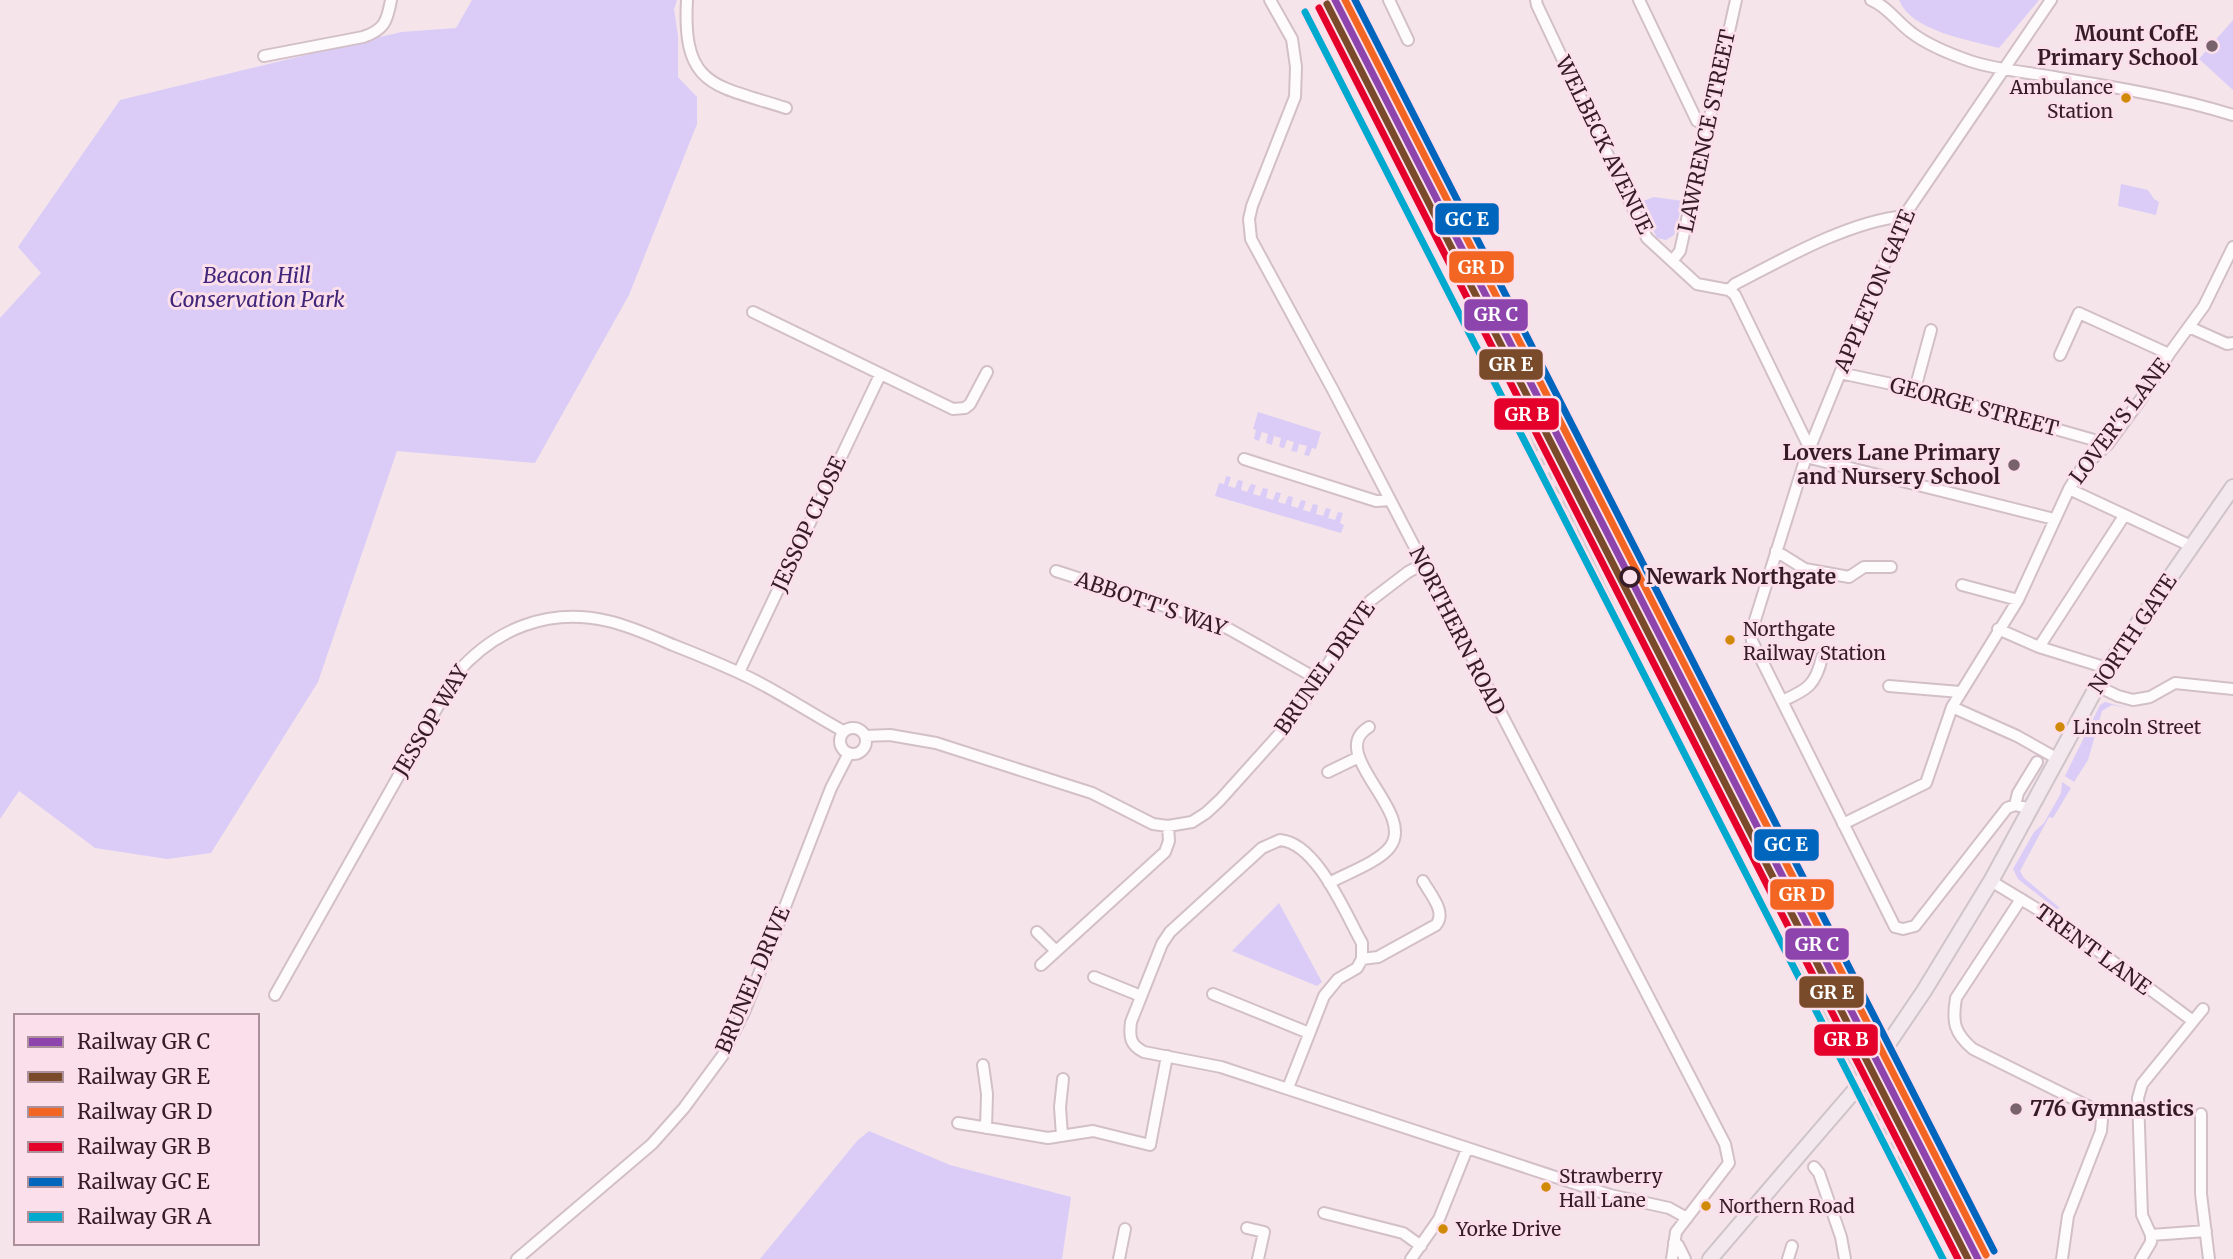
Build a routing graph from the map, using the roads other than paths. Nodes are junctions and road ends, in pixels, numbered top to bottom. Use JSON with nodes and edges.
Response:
{"nodes":[{"id":1,"x":391,"y":0,"type":"edge"},
{"id":2,"x":687,"y":0,"type":"edge"},
{"id":3,"x":1270,"y":0,"type":"edge"},
{"id":4,"x":1389,"y":0,"type":"edge"},
{"id":5,"x":1536,"y":0,"type":"edge"},
{"id":6,"x":1639,"y":0,"type":"edge"},
{"id":7,"x":1736,"y":0,"type":"edge"},
{"id":8,"x":2050,"y":0,"type":"edge"},
{"id":9,"x":1879,"y":1,"type":"edge"},
{"id":10,"x":1408,"y":40,"type":"dead end"},
{"id":11,"x":264,"y":56,"type":"dead end"},
{"id":12,"x":2004,"y":70,"type":"junction"},
{"id":13,"x":786,"y":108,"type":"dead end"},
{"id":14,"x":2233,"y":114,"type":"edge"},
{"id":15,"x":1707,"y":126,"type":"junction"},
{"id":16,"x":1904,"y":216,"type":"junction"},
{"id":17,"x":2233,"y":247,"type":"edge"},
{"id":18,"x":1673,"y":260,"type":"junction"},
{"id":19,"x":1729,"y":290,"type":"junction"},
{"id":20,"x":753,"y":312,"type":"dead end"},
{"id":21,"x":2189,"y":327,"type":"junction"},
{"id":22,"x":1931,"y":330,"type":"dead end"},
{"id":23,"x":2233,"y":343,"type":"edge"},
{"id":24,"x":2060,"y":355,"type":"dead end"},
{"id":25,"x":2169,"y":355,"type":"junction"},
{"id":26,"x":987,"y":372,"type":"dead end"},
{"id":27,"x":1840,"y":373,"type":"junction"},
{"id":28,"x":880,"y":375,"type":"junction"},
{"id":29,"x":1915,"y":389,"type":"junction"},
{"id":30,"x":2108,"y":444,"type":"junction"},
{"id":31,"x":1808,"y":453,"type":"junction"},
{"id":32,"x":1244,"y":459,"type":"dead end"},
{"id":33,"x":2233,"y":487,"type":"edge"},
{"id":34,"x":2069,"y":489,"type":"junction"},
{"id":35,"x":1390,"y":500,"type":"junction"},
{"id":36,"x":2124,"y":516,"type":"junction"},
{"id":37,"x":2054,"y":519,"type":"junction"},
{"id":38,"x":2193,"y":547,"type":"junction"},
{"id":39,"x":1776,"y":551,"type":"junction"},
{"id":40,"x":1423,"y":564,"type":"junction"},
{"id":41,"x":1891,"y":567,"type":"dead end"},
{"id":42,"x":1056,"y":571,"type":"dead end"},
{"id":43,"x":1962,"y":585,"type":"dead end"},
{"id":44,"x":2018,"y":600,"type":"junction"},
{"id":45,"x":1998,"y":629,"type":"junction"},
{"id":46,"x":2039,"y":647,"type":"junction"},
{"id":47,"x":1822,"y":657,"type":"dead end"},
{"id":48,"x":2107,"y":668,"type":"junction"},
{"id":49,"x":739,"y":673,"type":"junction"},
{"id":50,"x":1319,"y":680,"type":"junction"},
{"id":51,"x":2097,"y":686,"type":"junction"},
{"id":52,"x":1893,"y":689,"type":"dead end"},
{"id":53,"x":2233,"y":689,"type":"edge"},
{"id":54,"x":1960,"y":692,"type":"junction"},
{"id":55,"x":1782,"y":701,"type":"junction"},
{"id":56,"x":1952,"y":707,"type":"junction"},
{"id":57,"x":1369,"y":727,"type":"dead end"},
{"id":58,"x":843,"y":731,"type":"junction"},
{"id":59,"x":866,"y":736,"type":"junction"},
{"id":60,"x":849,"y":753,"type":"junction"},
{"id":61,"x":1359,"y":757,"type":"junction"},
{"id":62,"x":2058,"y":759,"type":"junction"},
{"id":63,"x":2037,"y":762,"type":"dead end"},
{"id":64,"x":1328,"y":772,"type":"dead end"},
{"id":65,"x":2015,"y":805,"type":"junction"},
{"id":66,"x":2031,"y":809,"type":"junction"},
{"id":67,"x":1843,"y":824,"type":"junction"},
{"id":68,"x":1168,"y":826,"type":"junction"},
{"id":69,"x":1423,"y":881,"type":"dead end"},
{"id":70,"x":1991,"y":881,"type":"junction"},
{"id":71,"x":1328,"y":883,"type":"junction"},
{"id":72,"x":2021,"y":899,"type":"junction"},
{"id":73,"x":1037,"y":932,"type":"dead end"},
{"id":74,"x":1056,"y":951,"type":"junction"},
{"id":75,"x":1362,"y":959,"type":"junction"},
{"id":76,"x":1041,"y":965,"type":"dead end"},
{"id":77,"x":1094,"y":977,"type":"dead end"},
{"id":78,"x":1213,"y":994,"type":"dead end"},
{"id":79,"x":275,"y":995,"type":"dead end"},
{"id":80,"x":1141,"y":996,"type":"junction"},
{"id":81,"x":2203,"y":1009,"type":"dead end"},
{"id":82,"x":2193,"y":1021,"type":"junction"},
{"id":83,"x":1309,"y":1033,"type":"junction"},
{"id":84,"x":1167,"y":1056,"type":"junction"},
{"id":85,"x":983,"y":1065,"type":"dead end"},
{"id":86,"x":1063,"y":1079,"type":"dead end"},
{"id":87,"x":1288,"y":1088,"type":"junction"},
{"id":88,"x":2201,"y":1114,"type":"dead end"},
{"id":89,"x":958,"y":1123,"type":"dead end"},
{"id":90,"x":986,"y":1128,"type":"junction"},
{"id":91,"x":1062,"y":1136,"type":"junction"},
{"id":92,"x":1467,"y":1149,"type":"junction"},
{"id":93,"x":1814,"y":1167,"type":"dead end"},
{"id":94,"x":1324,"y":1213,"type":"dead end"},
{"id":95,"x":1687,"y":1218,"type":"junction"},
{"id":96,"x":1247,"y":1228,"type":"dead end"},
{"id":97,"x":1125,"y":1229,"type":"dead end"},
{"id":98,"x":2206,"y":1231,"type":"junction"},
{"id":99,"x":2151,"y":1235,"type":"junction"},
{"id":100,"x":1674,"y":1243,"type":"junction"},
{"id":101,"x":1792,"y":1246,"type":"dead end"},
{"id":102,"x":1421,"y":1247,"type":"junction"},
{"id":103,"x":516,"y":1259,"type":"edge"},
{"id":104,"x":1119,"y":1259,"type":"edge"},
{"id":105,"x":1258,"y":1259,"type":"edge"},
{"id":106,"x":1411,"y":1259,"type":"edge"},
{"id":107,"x":1672,"y":1259,"type":"edge"},
{"id":108,"x":1685,"y":1259,"type":"edge"},
{"id":109,"x":1710,"y":1259,"type":"edge"},
{"id":110,"x":1788,"y":1259,"type":"edge"},
{"id":111,"x":1845,"y":1259,"type":"edge"},
{"id":112,"x":2062,"y":1259,"type":"edge"},
{"id":113,"x":2141,"y":1259,"type":"edge"},
{"id":114,"x":2209,"y":1259,"type":"edge"}],
"edges":[{"from":1,"to":11,"type":"street"},
{"from":2,"to":13,"type":"street"},
{"from":3,"to":35,"type":"street","name":"NORTHERN ROAD"},
{"from":4,"to":10,"type":"street"},
{"from":5,"to":18,"type":"street","name":"WELBECK AVENUE"},
{"from":6,"to":15,"type":"street"},
{"from":7,"to":15,"type":"street","name":"LAWRENCE STREET"},
{"from":8,"to":12,"type":"street","name":"APPLETON GATE"},
{"from":9,"to":12,"type":"street"},
{"from":12,"to":14,"type":"street"},
{"from":12,"to":16,"type":"street","name":"APPLETON GATE"},
{"from":15,"to":18,"type":"street","name":"LAWRENCE STREET"},
{"from":16,"to":19,"type":"street"},
{"from":16,"to":27,"type":"street","name":"APPLETON GATE"},
{"from":17,"to":21,"type":"street","name":"LOVER'S LANE"},
{"from":18,"to":19,"type":"street","name":"WELBECK AVENUE"},
{"from":19,"to":31,"type":"street"},
{"from":20,"to":28,"type":"street"},
{"from":21,"to":23,"type":"street"},
{"from":21,"to":25,"type":"street","name":"LOVER'S LANE"},
{"from":22,"to":29,"type":"street"},
{"from":24,"to":25,"type":"street"},
{"from":25,"to":30,"type":"street","name":"LOVER'S LANE"},
{"from":26,"to":28,"type":"street"},
{"from":27,"to":29,"type":"street","name":"GEORGE STREET"},
{"from":27,"to":31,"type":"street","name":"APPLETON GATE"},
{"from":28,"to":49,"type":"street","name":"JESSOP CLOSE"},
{"from":29,"to":30,"type":"street","name":"GEORGE STREET"},
{"from":30,"to":34,"type":"street","name":"LOVER'S LANE"},
{"from":31,"to":37,"type":"street"},
{"from":31,"to":39,"type":"street","name":"APPLETON GATE"},
{"from":32,"to":35,"type":"street"},
{"from":33,"to":38,"type":"main road","name":"NORTH GATE"},
{"from":34,"to":36,"type":"street"},
{"from":34,"to":37,"type":"street","name":"LOVER'S LANE"},
{"from":35,"to":40,"type":"street","name":"NORTHERN ROAD"},
{"from":36,"to":38,"type":"street"},
{"from":36,"to":46,"type":"street"},
{"from":37,"to":44,"type":"street","name":"LOVER'S LANE"},
{"from":38,"to":48,"type":"main road","name":"NORTH GATE"},
{"from":39,"to":41,"type":"street"},
{"from":39,"to":55,"type":"street","name":"APPLETON GATE"},
{"from":40,"to":50,"type":"street","name":"BRUNEL DRIVE"},
{"from":40,"to":95,"type":"street","name":"NORTHERN ROAD"},
{"from":42,"to":50,"type":"street","name":"ABBOTT'S WAY"},
{"from":43,"to":44,"type":"street"},
{"from":44,"to":45,"type":"street","name":"LOVER'S LANE"},
{"from":45,"to":46,"type":"street"},
{"from":45,"to":54,"type":"street","name":"LOVER'S LANE"},
{"from":46,"to":48,"type":"street"},
{"from":47,"to":55,"type":"street"},
{"from":48,"to":51,"type":"main road","name":"NORTH GATE"},
{"from":49,"to":58,"type":"street","name":"JESSOP WAY"},
{"from":49,"to":79,"type":"street","name":"JESSOP WAY"},
{"from":50,"to":68,"type":"street","name":"BRUNEL DRIVE"},
{"from":51,"to":53,"type":"street"},
{"from":51,"to":62,"type":"main road","name":"NORTH GATE"},
{"from":52,"to":54,"type":"street"},
{"from":54,"to":56,"type":"street","name":"LOVER'S LANE"},
{"from":55,"to":67,"type":"street"},
{"from":56,"to":62,"type":"street"},
{"from":56,"to":67,"type":"street","name":"LOVER'S LANE"},
{"from":57,"to":61,"type":"street"},
{"from":58,"to":59,"type":"street"},
{"from":58,"to":60,"type":"street"},
{"from":59,"to":60,"type":"street"},
{"from":59,"to":68,"type":"street"},
{"from":60,"to":103,"type":"street","name":"BRUNEL DRIVE"},
{"from":61,"to":64,"type":"street"},
{"from":61,"to":71,"type":"street"},
{"from":62,"to":66,"type":"main road","name":"NORTH GATE"},
{"from":63,"to":65,"type":"street"},
{"from":65,"to":66,"type":"street"},
{"from":65,"to":67,"type":"street"},
{"from":66,"to":70,"type":"main road","name":"NORTH GATE"},
{"from":68,"to":74,"type":"street"},
{"from":69,"to":75,"type":"street"},
{"from":70,"to":72,"type":"street","name":"TRENT LANE"},
{"from":70,"to":109,"type":"main road","name":"NORTH GATE","bridge":true},
{"from":71,"to":75,"type":"street"},
{"from":71,"to":80,"type":"street"},
{"from":72,"to":82,"type":"street","name":"TRENT LANE"},
{"from":72,"to":112,"type":"street"},
{"from":73,"to":74,"type":"street"},
{"from":74,"to":76,"type":"street"},
{"from":75,"to":83,"type":"street"},
{"from":77,"to":80,"type":"street"},
{"from":78,"to":83,"type":"street"},
{"from":80,"to":84,"type":"street"},
{"from":81,"to":82,"type":"street"},
{"from":82,"to":99,"type":"street"},
{"from":83,"to":87,"type":"street"},
{"from":84,"to":87,"type":"street"},
{"from":84,"to":91,"type":"street"},
{"from":85,"to":90,"type":"street"},
{"from":86,"to":91,"type":"street"},
{"from":87,"to":92,"type":"street"},
{"from":88,"to":98,"type":"street"},
{"from":89,"to":90,"type":"street"},
{"from":90,"to":91,"type":"street"},
{"from":92,"to":95,"type":"street"},
{"from":92,"to":102,"type":"street"},
{"from":93,"to":111,"type":"street"},
{"from":94,"to":102,"type":"street"},
{"from":95,"to":100,"type":"street","name":"NORTHERN ROAD"},
{"from":96,"to":105,"type":"street"},
{"from":97,"to":104,"type":"street"},
{"from":98,"to":99,"type":"street"},
{"from":98,"to":114,"type":"street"},
{"from":99,"to":113,"type":"street"},
{"from":100,"to":107,"type":"street","name":"NORTHERN ROAD"},
{"from":100,"to":108,"type":"street"},
{"from":101,"to":110,"type":"street"},
{"from":102,"to":106,"type":"street"}]}
